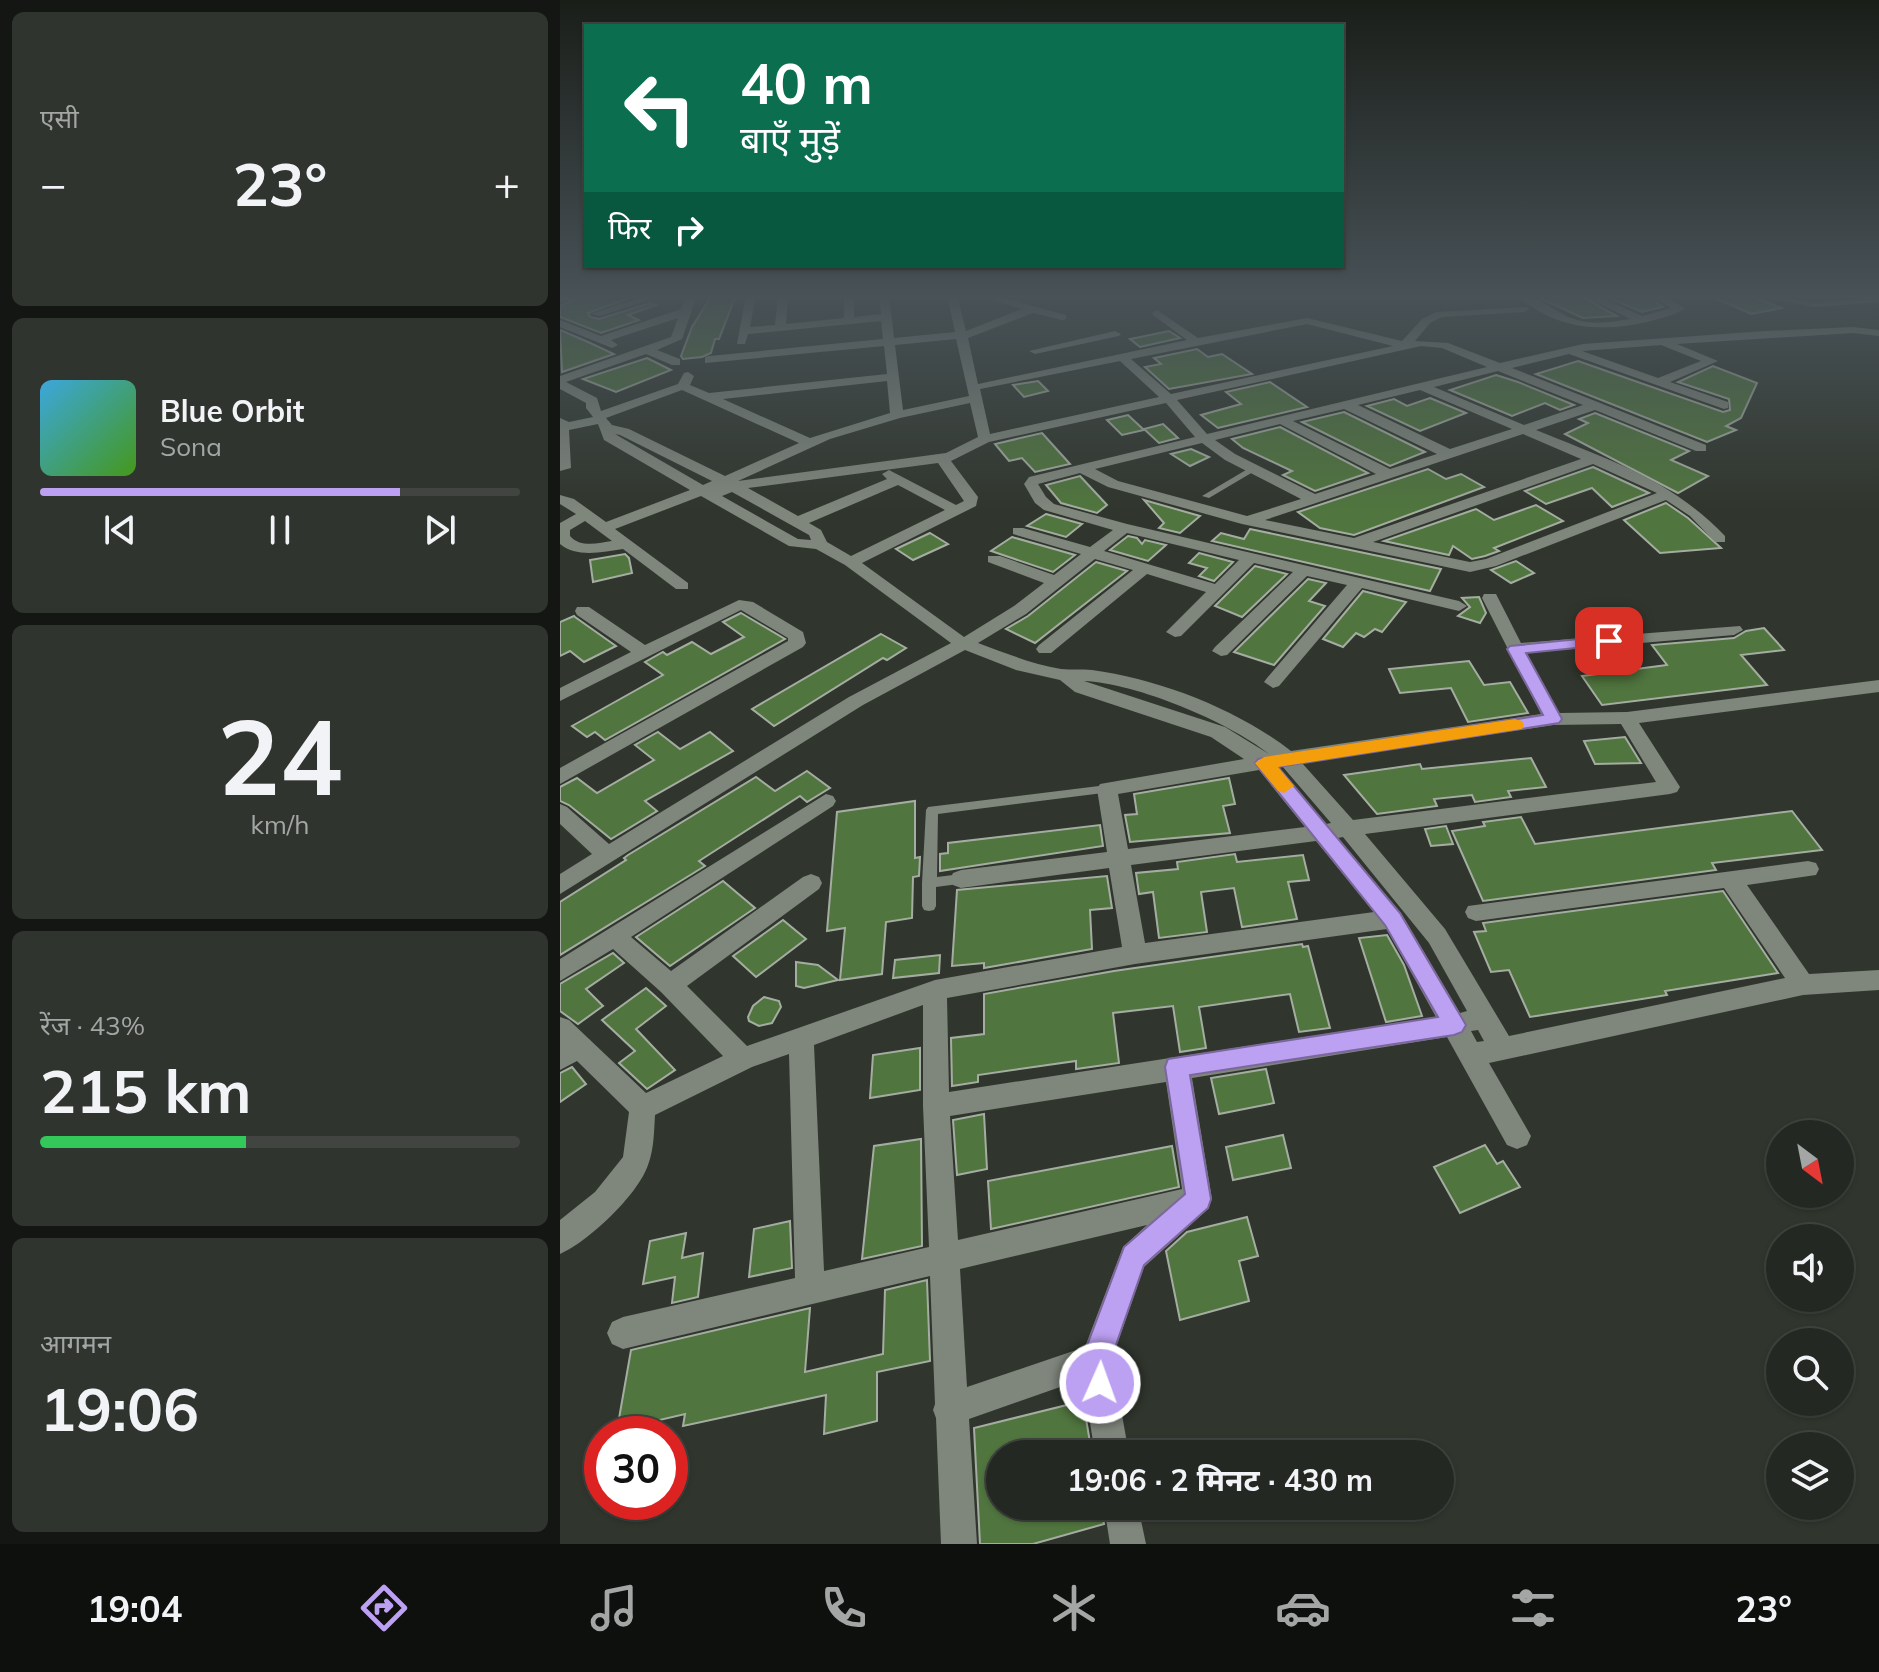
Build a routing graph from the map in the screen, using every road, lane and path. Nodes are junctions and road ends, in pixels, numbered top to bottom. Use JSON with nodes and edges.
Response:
{"nodes":[{"id":1,"x":600,"y":367,"type":"edge"},
{"id":2,"x":892,"y":367,"type":"edge"},
{"id":3,"x":968,"y":367,"type":"edge"},
{"id":4,"x":1051,"y":367,"type":"edge"},
{"id":5,"x":1074,"y":367,"type":"edge"},
{"id":6,"x":1133,"y":367,"type":"edge"},
{"id":7,"x":1309,"y":367,"type":"edge"},
{"id":8,"x":1491,"y":367,"type":"edge"},
{"id":9,"x":1498,"y":367,"type":"edge"},
{"id":10,"x":1616,"y":367,"type":"edge"},
{"id":11,"x":1696,"y":367,"type":"edge"},
{"id":12,"x":1055,"y":371,"type":"junction"},
{"id":13,"x":893,"y":377,"type":"junction"},
{"id":14,"x":560,"y":382,"type":"edge"},
{"id":15,"x":1658,"y":382,"type":"junction"},
{"id":16,"x":1419,"y":385,"type":"junction"},
{"id":17,"x":983,"y":386,"type":"dead end"},
{"id":18,"x":707,"y":397,"type":"junction"},
{"id":19,"x":975,"y":398,"type":"junction"},
{"id":20,"x":560,"y":399,"type":"edge"},
{"id":21,"x":1169,"y":399,"type":"junction"},
{"id":22,"x":1345,"y":404,"type":"junction"},
{"id":23,"x":1724,"y":405,"type":"dead end"},
{"id":24,"x":1594,"y":406,"type":"junction"},
{"id":25,"x":897,"y":415,"type":"junction"},
{"id":26,"x":599,"y":418,"type":"junction"},
{"id":27,"x":1281,"y":420,"type":"junction"},
{"id":28,"x":1524,"y":429,"type":"junction"},
{"id":29,"x":562,"y":430,"type":"edge"},
{"id":30,"x":985,"y":439,"type":"junction"},
{"id":31,"x":1204,"y":439,"type":"junction"},
{"id":32,"x":808,"y":442,"type":"junction"},
{"id":33,"x":1701,"y":448,"type":"dead end"},
{"id":34,"x":962,"y":451,"type":"junction"},
{"id":35,"x":1449,"y":454,"type":"junction"},
{"id":36,"x":942,"y":458,"type":"junction"},
{"id":37,"x":1593,"y":459,"type":"junction"},
{"id":38,"x":564,"y":468,"type":"dead end"},
{"id":39,"x":879,"y":468,"type":"junction"},
{"id":40,"x":1083,"y":469,"type":"junction"},
{"id":41,"x":1254,"y":469,"type":"junction"},
{"id":42,"x":1388,"y":474,"type":"junction"},
{"id":43,"x":899,"y":479,"type":"junction"},
{"id":44,"x":730,"y":482,"type":"junction"},
{"id":45,"x":708,"y":492,"type":"junction"},
{"id":46,"x":1667,"y":494,"type":"junction"},
{"id":47,"x":1206,"y":496,"type":"dead end"},
{"id":48,"x":560,"y":499,"type":"edge"},
{"id":49,"x":1313,"y":499,"type":"junction"},
{"id":50,"x":957,"y":511,"type":"junction"},
{"id":51,"x":586,"y":514,"type":"junction"},
{"id":52,"x":1247,"y":521,"type":"junction"},
{"id":53,"x":797,"y":522,"type":"junction"},
{"id":54,"x":604,"y":528,"type":"junction"},
{"id":55,"x":1124,"y":528,"type":"junction"},
{"id":56,"x":1018,"y":531,"type":"dead end"},
{"id":57,"x":1720,"y":539,"type":"dead end"},
{"id":58,"x":626,"y":544,"type":"junction"},
{"id":59,"x":1355,"y":544,"type":"junction"},
{"id":60,"x":820,"y":545,"type":"junction"},
{"id":61,"x":1092,"y":554,"type":"junction"},
{"id":62,"x":1250,"y":558,"type":"junction"},
{"id":63,"x":994,"y":559,"type":"dead end"},
{"id":64,"x":851,"y":562,"type":"junction"},
{"id":65,"x":1144,"y":569,"type":"junction"},
{"id":66,"x":1304,"y":570,"type":"junction"},
{"id":67,"x":1057,"y":582,"type":"junction"},
{"id":68,"x":1357,"y":584,"type":"junction"},
{"id":69,"x":682,"y":586,"type":"dead end"},
{"id":70,"x":1218,"y":590,"type":"junction"},
{"id":71,"x":1490,"y":598,"type":"dead end"},
{"id":72,"x":1459,"y":606,"type":"dead end"},
{"id":73,"x":583,"y":611,"type":"dead end"},
{"id":74,"x":1734,"y":630,"type":"dead end"},
{"id":75,"x":1175,"y":632,"type":"dead end"},
{"id":76,"x":962,"y":643,"type":"junction"},
{"id":77,"x":1045,"y":649,"type":"dead end"},
{"id":78,"x":1515,"y":649,"type":"junction"},
{"id":79,"x":1221,"y":651,"type":"dead end"},
{"id":80,"x":643,"y":652,"type":"junction"},
{"id":81,"x":1063,"y":675,"type":"junction"},
{"id":82,"x":1273,"y":682,"type":"dead end"},
{"id":83,"x":1879,"y":686,"type":"edge"},
{"id":84,"x":560,"y":695,"type":"edge"},
{"id":85,"x":1627,"y":718,"type":"junction"},
{"id":86,"x":1553,"y":719,"type":"junction"},
{"id":87,"x":1287,"y":758,"type":"junction"},
{"id":88,"x":1264,"y":763,"type":"junction"},
{"id":89,"x":560,"y":777,"type":"edge"},
{"id":90,"x":1107,"y":789,"type":"junction"},
{"id":91,"x":826,"y":801,"type":"dead end"},
{"id":92,"x":560,"y":812,"type":"edge"},
{"id":93,"x":1348,"y":828,"type":"junction"},
{"id":94,"x":1322,"y":831,"type":"junction"},
{"id":95,"x":607,"y":855,"type":"junction"},
{"id":96,"x":1119,"y":859,"type":"junction"},
{"id":97,"x":1808,"y":869,"type":"dead end"},
{"id":98,"x":961,"y":879,"type":"joint"},
{"id":99,"x":1730,"y":879,"type":"junction"},
{"id":100,"x":811,"y":883,"type":"dead end"},
{"id":101,"x":929,"y":883,"type":"junction"},
{"id":102,"x":560,"y":885,"type":"edge"},
{"id":103,"x":929,"y":906,"type":"dead end"},
{"id":104,"x":1476,"y":912,"type":"dead end"},
{"id":105,"x":1393,"y":919,"type":"junction"},
{"id":106,"x":614,"y":936,"type":"junction"},
{"id":107,"x":1135,"y":954,"type":"junction"},
{"id":108,"x":560,"y":971,"type":"edge"},
{"id":109,"x":1879,"y":980,"type":"edge"},
{"id":110,"x":670,"y":985,"type":"junction"},
{"id":111,"x":1803,"y":985,"type":"junction"},
{"id":112,"x":935,"y":990,"type":"junction"},
{"id":113,"x":1485,"y":1017,"type":"junction"},
{"id":114,"x":1454,"y":1025,"type":"junction"},
{"id":115,"x":801,"y":1038,"type":"junction"},
{"id":116,"x":566,"y":1044,"type":"edge"},
{"id":117,"x":1502,"y":1048,"type":"junction"},
{"id":118,"x":1471,"y":1055,"type":"junction"},
{"id":119,"x":743,"y":1059,"type":"junction"},
{"id":120,"x":1177,"y":1067,"type":"junction"},
{"id":121,"x":936,"y":1106,"type":"junction"},
{"id":122,"x":643,"y":1108,"type":"junction"},
{"id":123,"x":1517,"y":1136,"type":"dead end"},
{"id":124,"x":1198,"y":1199,"type":"junction"},
{"id":125,"x":560,"y":1239,"type":"edge"},
{"id":126,"x":944,"y":1257,"type":"junction"},
{"id":127,"x":810,"y":1289,"type":"junction"},
{"id":128,"x":623,"y":1333,"type":"dead end"},
{"id":129,"x":1096,"y":1359,"type":"junction"},
{"id":130,"x":949,"y":1410,"type":"junction"},
{"id":131,"x":1110,"y":1440,"type":"edge"},
{"id":132,"x":1124,"y":1520,"type":"edge"},
{"id":133,"x":959,"y":1544,"type":"edge"},
{"id":134,"x":1128,"y":1544,"type":"edge"}],
"edges":[{"from":1,"to":14,"type":"street"},
{"from":2,"to":13,"type":"street"},
{"from":3,"to":19,"type":"street"},
{"from":4,"to":12,"type":"street"},
{"from":5,"to":12,"type":"street"},
{"from":6,"to":21,"type":"street"},
{"from":7,"to":21,"type":"street"},
{"from":8,"to":16,"type":"street"},
{"from":9,"to":24,"type":"street"},
{"from":10,"to":15,"type":"street"},
{"from":11,"to":15,"type":"street"},
{"from":12,"to":17,"type":"street"},
{"from":13,"to":18,"type":"street"},
{"from":13,"to":25,"type":"street"},
{"from":14,"to":26,"type":"street"},
{"from":15,"to":23,"type":"street"},
{"from":16,"to":22,"type":"street"},
{"from":16,"to":28,"type":"street"},
{"from":18,"to":26,"type":"street"},
{"from":18,"to":32,"type":"street"},
{"from":19,"to":25,"type":"street"},
{"from":19,"to":30,"type":"street"},
{"from":20,"to":26,"type":"street"},
{"from":21,"to":30,"type":"street"},
{"from":21,"to":31,"type":"street"},
{"from":22,"to":27,"type":"street"},
{"from":22,"to":35,"type":"street"},
{"from":24,"to":28,"type":"street"},
{"from":24,"to":33,"type":"street"},
{"from":25,"to":32,"type":"street"},
{"from":26,"to":29,"type":"street"},
{"from":26,"to":44,"type":"street"},
{"from":26,"to":45,"type":"street"},
{"from":27,"to":31,"type":"street"},
{"from":27,"to":42,"type":"street"},
{"from":28,"to":35,"type":"street"},
{"from":28,"to":37,"type":"street"},
{"from":29,"to":38,"type":"street"},
{"from":30,"to":34,"type":"street"},
{"from":31,"to":40,"type":"street"},
{"from":31,"to":41,"type":"street"},
{"from":32,"to":44,"type":"street"},
{"from":34,"to":36,"type":"street"},
{"from":34,"to":44,"type":"street"},
{"from":35,"to":42,"type":"street"},
{"from":36,"to":39,"type":"street"},
{"from":36,"to":50,"type":"street"},
{"from":37,"to":46,"type":"street"},
{"from":37,"to":59,"type":"street"},
{"from":39,"to":43,"type":"street"},
{"from":39,"to":44,"type":"street"},
{"from":40,"to":52,"type":"street"},
{"from":40,"to":55,"type":"street"},
{"from":41,"to":47,"type":"lane"},
{"from":41,"to":49,"type":"street"},
{"from":42,"to":49,"type":"street"},
{"from":43,"to":50,"type":"street"},
{"from":43,"to":53,"type":"street"},
{"from":44,"to":45,"type":"street"},
{"from":44,"to":53,"type":"street"},
{"from":45,"to":54,"type":"street"},
{"from":45,"to":60,"type":"street"},
{"from":46,"to":57,"type":"street"},
{"from":46,"to":59,"type":"street"},
{"from":48,"to":51,"type":"street"},
{"from":49,"to":52,"type":"street"},
{"from":50,"to":64,"type":"street"},
{"from":51,"to":54,"type":"street"},
{"from":51,"to":58,"type":"street"},
{"from":52,"to":59,"type":"street"},
{"from":53,"to":60,"type":"street"},
{"from":54,"to":58,"type":"street"},
{"from":55,"to":61,"type":"street"},
{"from":55,"to":62,"type":"street"},
{"from":56,"to":61,"type":"street"},
{"from":58,"to":69,"type":"street"},
{"from":60,"to":64,"type":"street"},
{"from":61,"to":65,"type":"street"},
{"from":61,"to":67,"type":"street"},
{"from":62,"to":66,"type":"street"},
{"from":62,"to":70,"type":"street"},
{"from":63,"to":67,"type":"street"},
{"from":64,"to":76,"type":"street"},
{"from":65,"to":70,"type":"street"},
{"from":65,"to":77,"type":"street"},
{"from":66,"to":68,"type":"street"},
{"from":66,"to":79,"type":"street"},
{"from":67,"to":76,"type":"street"},
{"from":68,"to":72,"type":"street"},
{"from":68,"to":82,"type":"street"},
{"from":70,"to":75,"type":"street"},
{"from":71,"to":78,"type":"street"},
{"from":73,"to":80,"type":"street"},
{"from":74,"to":78,"type":"street"},
{"from":76,"to":81,"type":"street"},
{"from":76,"to":95,"type":"street"},
{"from":78,"to":86,"type":"street"},
{"from":80,"to":84,"type":"street"},
{"from":80,"to":89,"type":"street"},
{"from":81,"to":87,"type":"street"},
{"from":81,"to":88,"type":"street"},
{"from":83,"to":85,"type":"street"},
{"from":85,"to":86,"type":"street"},
{"from":85,"to":93,"type":"street"},
{"from":86,"to":87,"type":"street"},
{"from":87,"to":88,"type":"street"},
{"from":87,"to":93,"type":"street"},
{"from":88,"to":90,"type":"street"},
{"from":88,"to":94,"type":"street"},
{"from":90,"to":96,"type":"street"},
{"from":90,"to":101,"type":"lane"},
{"from":91,"to":106,"type":"street"},
{"from":92,"to":95,"type":"street"},
{"from":93,"to":94,"type":"street"},
{"from":93,"to":113,"type":"street"},
{"from":94,"to":96,"type":"street"},
{"from":94,"to":105,"type":"street"},
{"from":95,"to":102,"type":"street"},
{"from":96,"to":98,"type":"street"},
{"from":96,"to":107,"type":"street"},
{"from":97,"to":99,"type":"street"},
{"from":98,"to":101,"type":"lane"},
{"from":99,"to":104,"type":"street"},
{"from":99,"to":111,"type":"street"},
{"from":100,"to":110,"type":"street"},
{"from":101,"to":103,"type":"lane"},
{"from":105,"to":107,"type":"street"},
{"from":105,"to":114,"type":"street"},
{"from":106,"to":108,"type":"street"},
{"from":106,"to":110,"type":"street"},
{"from":107,"to":112,"type":"street"},
{"from":109,"to":111,"type":"street"},
{"from":110,"to":119,"type":"street"},
{"from":111,"to":117,"type":"street"},
{"from":112,"to":115,"type":"street"},
{"from":112,"to":121,"type":"street"},
{"from":113,"to":114,"type":"street"},
{"from":113,"to":117,"type":"street"},
{"from":114,"to":118,"type":"street"},
{"from":114,"to":120,"type":"street"},
{"from":115,"to":119,"type":"street"},
{"from":115,"to":127,"type":"street"},
{"from":116,"to":122,"type":"street"},
{"from":117,"to":118,"type":"street"},
{"from":118,"to":123,"type":"street"},
{"from":119,"to":122,"type":"street"},
{"from":120,"to":121,"type":"street"},
{"from":120,"to":124,"type":"street"},
{"from":121,"to":126,"type":"street"},
{"from":122,"to":125,"type":"street"},
{"from":124,"to":126,"type":"street"},
{"from":124,"to":129,"type":"street"},
{"from":126,"to":127,"type":"street"},
{"from":126,"to":130,"type":"street"},
{"from":127,"to":128,"type":"street"},
{"from":129,"to":130,"type":"street"},
{"from":129,"to":131,"type":"street"},
{"from":130,"to":133,"type":"street"},
{"from":132,"to":134,"type":"street"}]}
